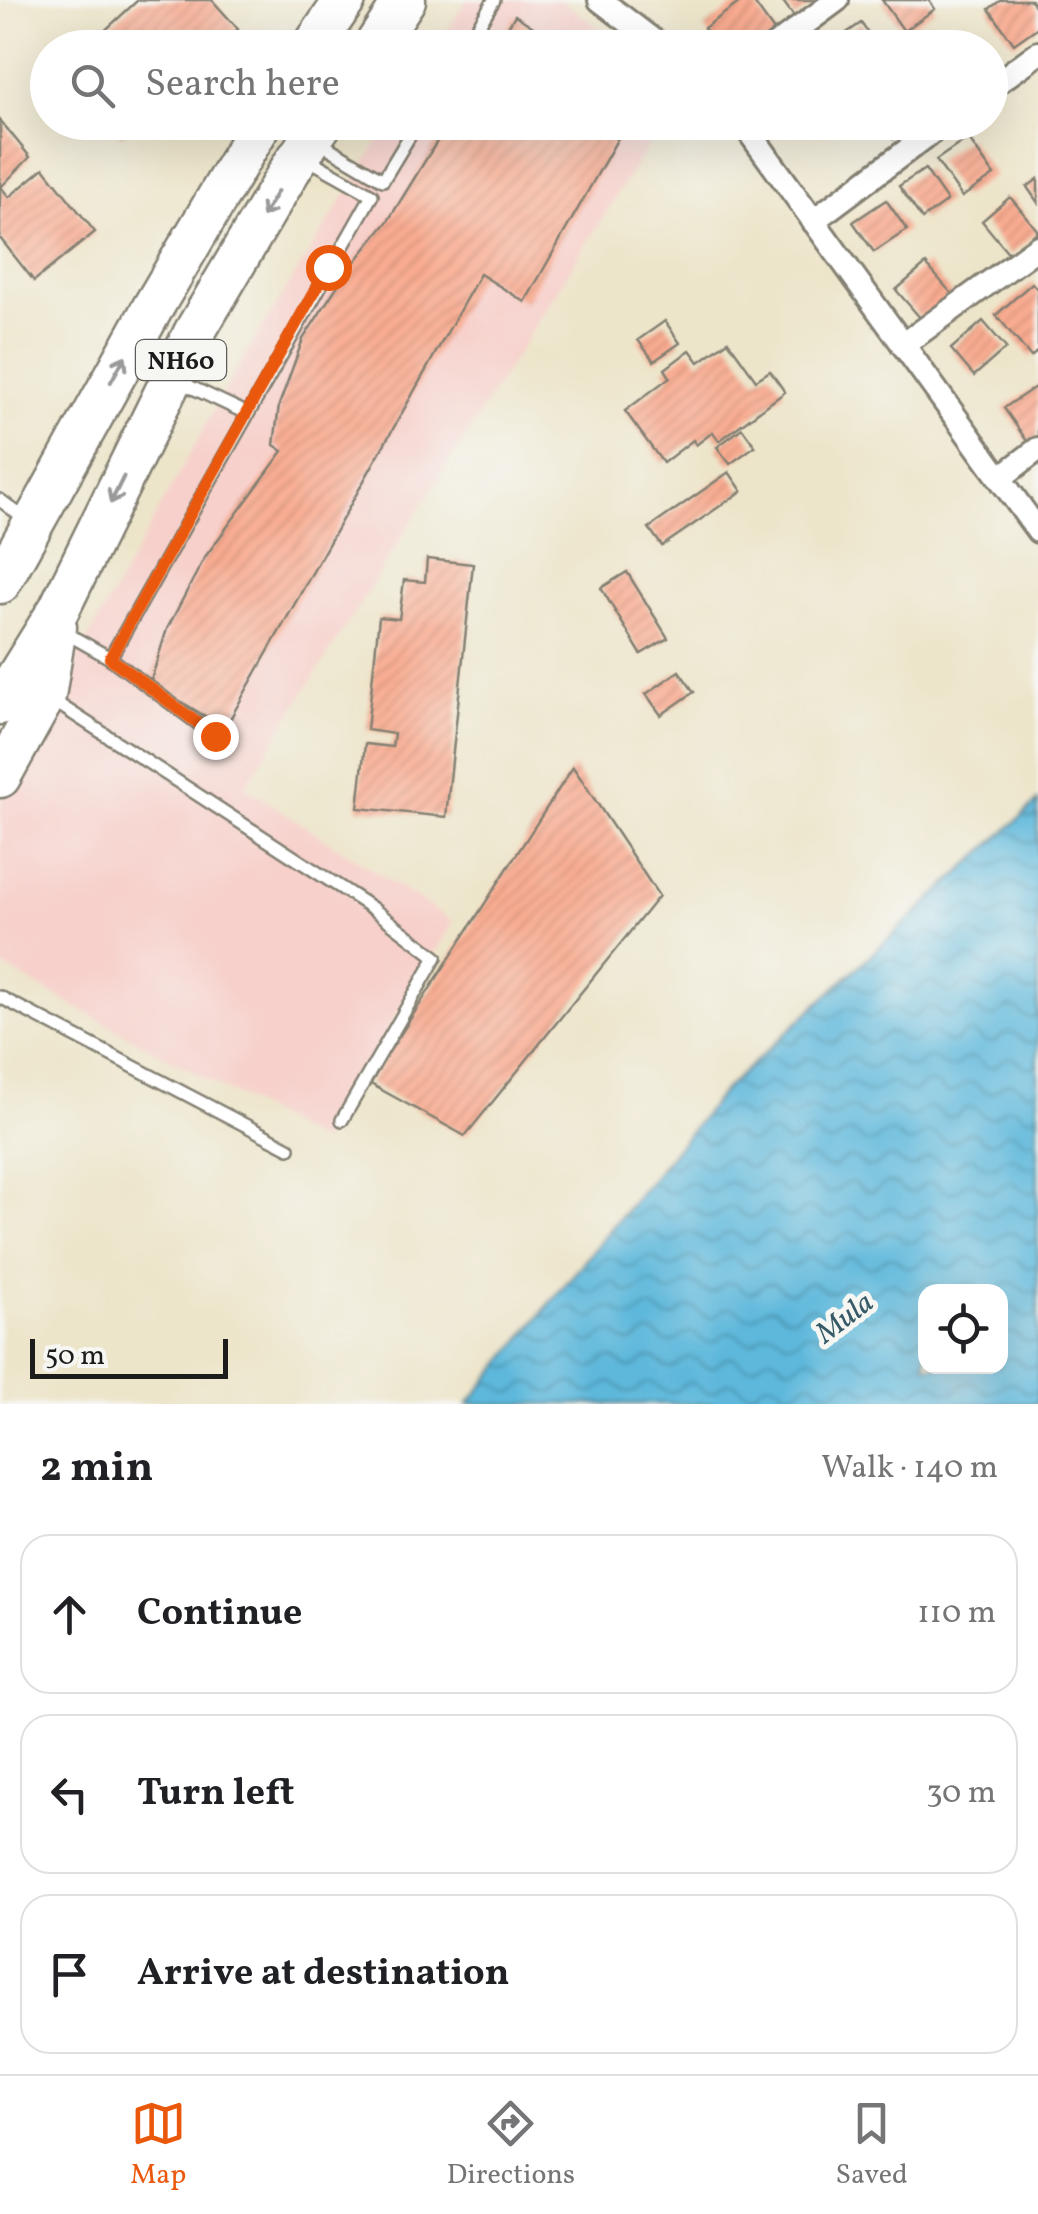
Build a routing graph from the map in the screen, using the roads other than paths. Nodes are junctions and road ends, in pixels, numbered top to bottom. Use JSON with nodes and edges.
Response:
{"nodes":[{"id":1,"x":344,"y":0,"type":"edge"},
{"id":2,"x":405,"y":0,"type":"edge"},
{"id":3,"x":494,"y":0,"type":"edge"},
{"id":4,"x":600,"y":0,"type":"edge"},
{"id":5,"x":838,"y":0,"type":"edge"},
{"id":6,"x":324,"y":30,"type":"edge"},
{"id":7,"x":385,"y":30,"type":"edge"},
{"id":8,"x":476,"y":30,"type":"edge"},
{"id":9,"x":639,"y":30,"type":"edge"},
{"id":10,"x":797,"y":30,"type":"edge"},
{"id":11,"x":1038,"y":53,"type":"edge"},
{"id":12,"x":1008,"y":75,"type":"edge"},
{"id":13,"x":251,"y":140,"type":"edge"},
{"id":14,"x":311,"y":140,"type":"edge"},
{"id":15,"x":313,"y":140,"type":"edge"},
{"id":16,"x":314,"y":140,"type":"edge"},
{"id":17,"x":407,"y":140,"type":"edge"},
{"id":18,"x":755,"y":140,"type":"edge"},
{"id":19,"x":921,"y":140,"type":"edge"},
{"id":20,"x":814,"y":221,"type":"junction"},
{"id":21,"x":1038,"y":247,"type":"edge"},
{"id":22,"x":903,"y":345,"type":"junction"},
{"id":23,"x":172,"y":378,"type":"junction"},
{"id":24,"x":246,"y":414,"type":"junction"},
{"id":25,"x":1038,"y":449,"type":"edge"},
{"id":26,"x":1000,"y":478,"type":"junction"},
{"id":27,"x":0,"y":500,"type":"edge"},
{"id":28,"x":33,"y":524,"type":"junction"},
{"id":29,"x":1038,"y":531,"type":"edge"},
{"id":30,"x":2,"y":584,"type":"edge"},
{"id":31,"x":57,"y":618,"type":"junction"},
{"id":32,"x":110,"y":658,"type":"junction"},
{"id":33,"x":46,"y":696,"type":"junction"},
{"id":34,"x":0,"y":704,"type":"edge"},
{"id":35,"x":215,"y":736,"type":"dead end"},
{"id":36,"x":0,"y":777,"type":"edge"},
{"id":37,"x":0,"y":998,"type":"edge"},
{"id":38,"x":342,"y":1120,"type":"dead end"},
{"id":39,"x":289,"y":1148,"type":"dead end"}],
"edges":[{"from":1,"to":6,"type":"highway"},
{"from":2,"to":7,"type":"highway"},
{"from":3,"to":8,"type":"lane"},
{"from":4,"to":9,"type":"street"},
{"from":5,"to":10,"type":"street"},
{"from":11,"to":12,"type":"street"},
{"from":28,"to":13,"type":"highway","number":"NH60","one_way":true},
{"from":14,"to":23,"type":"highway","number":"NH60","one_way":true},
{"from":15,"to":24,"type":"lane"},
{"from":16,"to":17,"type":"lane"},
{"from":18,"to":20,"type":"street"},
{"from":19,"to":20,"type":"street"},
{"from":20,"to":22,"type":"street"},
{"from":21,"to":22,"type":"street"},
{"from":22,"to":26,"type":"street"},
{"from":23,"to":24,"type":"lane"},
{"from":23,"to":31,"type":"highway","number":"NH60","one_way":true},
{"from":24,"to":32,"type":"lane"},
{"from":25,"to":26,"type":"street"},
{"from":26,"to":29,"type":"street"},
{"from":27,"to":28,"type":"lane"},
{"from":28,"to":30,"type":"highway","number":"NH60"},
{"from":31,"to":32,"type":"lane"},
{"from":31,"to":33,"type":"highway"},
{"from":31,"to":34,"type":"highway"},
{"from":32,"to":35,"type":"lane"},
{"from":33,"to":36,"type":"highway"},
{"from":33,"to":38,"type":"lane"},
{"from":37,"to":39,"type":"lane"}]}
